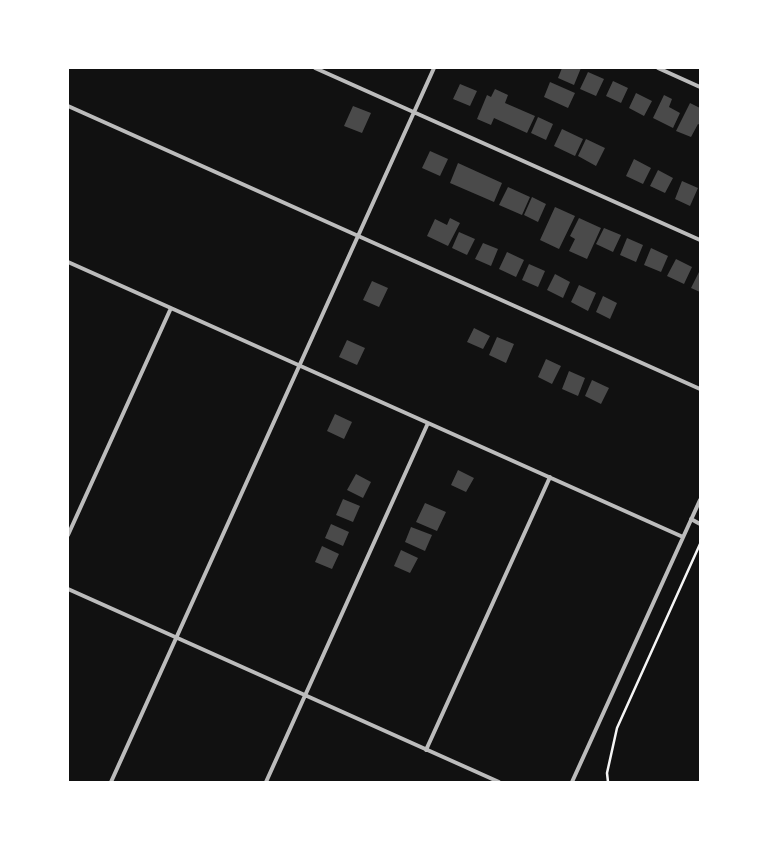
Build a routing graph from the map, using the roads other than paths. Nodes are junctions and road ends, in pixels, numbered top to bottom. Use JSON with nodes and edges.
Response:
{"nodes":[{"id":1,"x":315,"y":68,"type":"edge"},
{"id":2,"x":434,"y":68,"type":"edge"},
{"id":3,"x":658,"y":68,"type":"edge"},
{"id":4,"x":700,"y":87,"type":"edge"},
{"id":5,"x":68,"y":106,"type":"edge"},
{"id":6,"x":414,"y":112,"type":"junction"},
{"id":7,"x":358,"y":236,"type":"junction"},
{"id":8,"x":700,"y":240,"type":"edge"},
{"id":9,"x":68,"y":262,"type":"edge"},
{"id":10,"x":171,"y":308,"type":"junction"},
{"id":11,"x":300,"y":365,"type":"junction"},
{"id":12,"x":700,"y":389,"type":"edge"},
{"id":13,"x":428,"y":423,"type":"junction"},
{"id":14,"x":550,"y":477,"type":"junction"},
{"id":15,"x":700,"y":500,"type":"edge"},
{"id":16,"x":691,"y":520,"type":"junction"},
{"id":17,"x":700,"y":524,"type":"edge"},
{"id":18,"x":68,"y":535,"type":"edge"},
{"id":19,"x":683,"y":537,"type":"junction"},
{"id":20,"x":68,"y":589,"type":"edge"},
{"id":21,"x":177,"y":637,"type":"junction"},
{"id":22,"x":305,"y":695,"type":"junction"},
{"id":23,"x":426,"y":750,"type":"junction"},
{"id":24,"x":111,"y":782,"type":"edge"},
{"id":25,"x":266,"y":782,"type":"edge"},
{"id":26,"x":499,"y":782,"type":"edge"},
{"id":27,"x":572,"y":782,"type":"edge"}],
"edges":[{"from":1,"to":6,"type":"street"},
{"from":2,"to":6,"type":"street"},
{"from":3,"to":4,"type":"street"},
{"from":5,"to":7,"type":"street"},
{"from":6,"to":7,"type":"street"},
{"from":6,"to":8,"type":"street"},
{"from":7,"to":11,"type":"street"},
{"from":7,"to":12,"type":"street"},
{"from":9,"to":10,"type":"street"},
{"from":10,"to":11,"type":"street"},
{"from":10,"to":18,"type":"street"},
{"from":11,"to":13,"type":"street"},
{"from":11,"to":21,"type":"street"},
{"from":13,"to":14,"type":"street"},
{"from":13,"to":22,"type":"street"},
{"from":14,"to":19,"type":"street"},
{"from":14,"to":23,"type":"street"},
{"from":15,"to":16,"type":"street"},
{"from":16,"to":17,"type":"street"},
{"from":16,"to":19,"type":"street"},
{"from":19,"to":27,"type":"street"},
{"from":20,"to":21,"type":"street"},
{"from":21,"to":22,"type":"street"},
{"from":21,"to":24,"type":"street"},
{"from":22,"to":23,"type":"street"},
{"from":22,"to":25,"type":"street"},
{"from":23,"to":26,"type":"street"}]}
